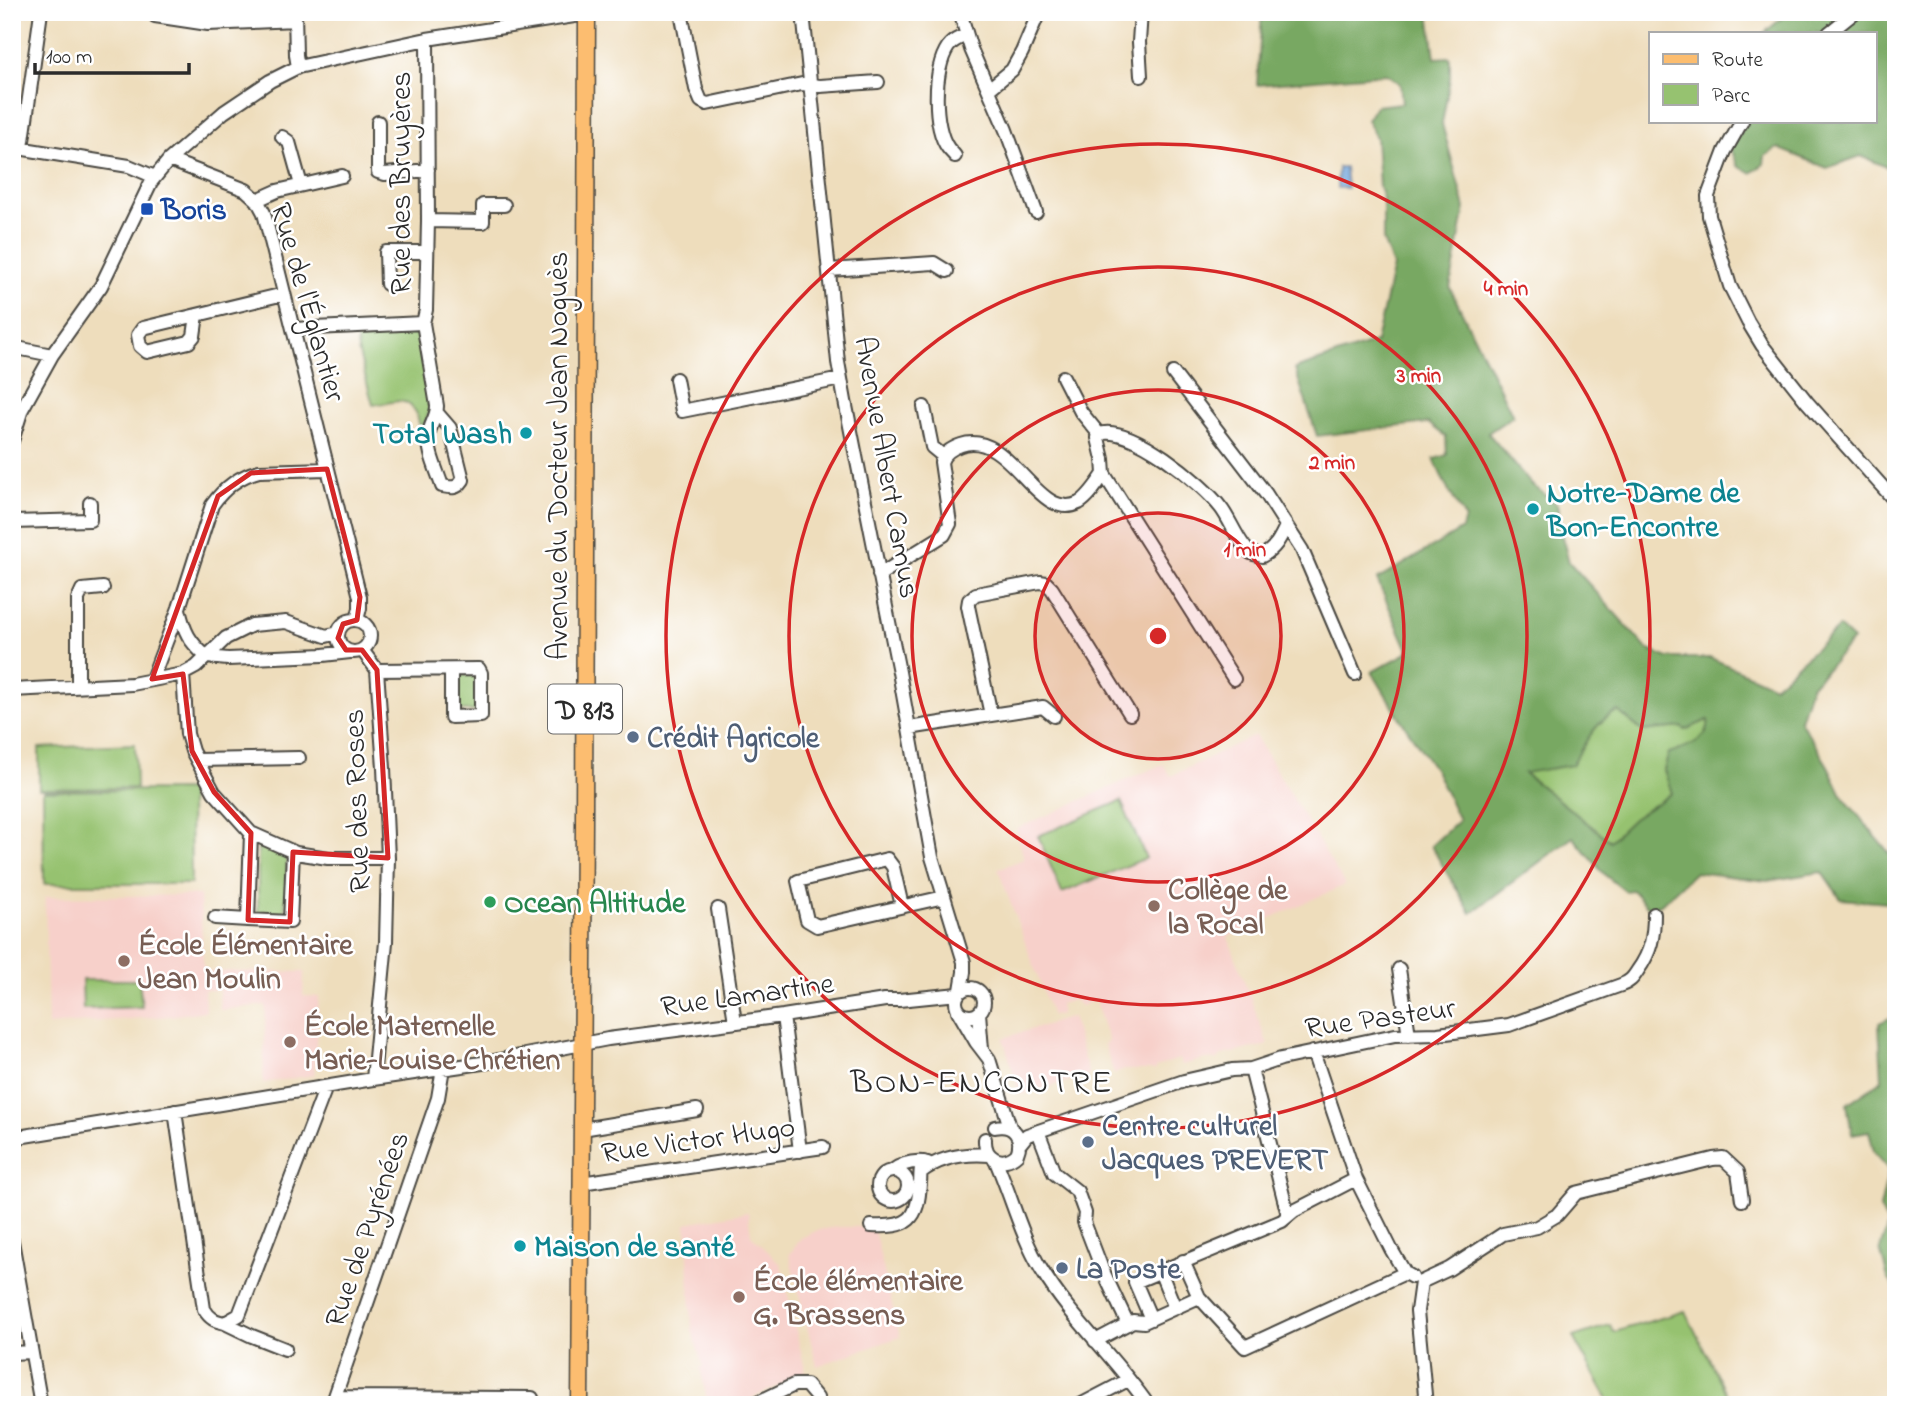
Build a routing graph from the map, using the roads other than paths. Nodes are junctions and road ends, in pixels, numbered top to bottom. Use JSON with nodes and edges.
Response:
{"nodes":[{"id":1,"x":41,"y":12,"type":"edge"},
{"id":2,"x":152,"y":12,"type":"edge"},
{"id":3,"x":681,"y":12,"type":"edge"},
{"id":4,"x":803,"y":12,"type":"edge"},
{"id":5,"x":960,"y":12,"type":"edge"},
{"id":6,"x":1039,"y":12,"type":"edge"},
{"id":7,"x":1142,"y":12,"type":"edge"},
{"id":8,"x":1855,"y":12,"type":"edge"},
{"id":9,"x":587,"y":13,"type":"edge"},
{"id":10,"x":295,"y":16,"type":"edge"},
{"id":11,"x":1830,"y":32,"type":"edge"},
{"id":12,"x":965,"y":34,"type":"junction"},
{"id":13,"x":426,"y":39,"type":"junction"},
{"id":14,"x":298,"y":67,"type":"junction"},
{"id":15,"x":1141,"y":76,"type":"dead end"},
{"id":16,"x":878,"y":82,"type":"dead end"},
{"id":17,"x":811,"y":84,"type":"junction"},
{"id":18,"x":989,"y":89,"type":"junction"},
{"id":19,"x":378,"y":122,"type":"dead end"},
{"id":20,"x":1741,"y":122,"type":"edge"},
{"id":21,"x":282,"y":137,"type":"dead end"},
{"id":22,"x":17,"y":147,"type":"edge"},
{"id":23,"x":956,"y":156,"type":"dead end"},
{"id":24,"x":169,"y":160,"type":"junction"},
{"id":25,"x":428,"y":170,"type":"junction"},
{"id":26,"x":342,"y":176,"type":"dead end"},
{"id":27,"x":155,"y":177,"type":"junction"},
{"id":28,"x":301,"y":185,"type":"junction"},
{"id":29,"x":257,"y":200,"type":"junction"},
{"id":30,"x":504,"y":205,"type":"dead end"},
{"id":31,"x":1036,"y":212,"type":"dead end"},
{"id":32,"x":428,"y":221,"type":"junction"},
{"id":33,"x":426,"y":252,"type":"junction"},
{"id":34,"x":829,"y":270,"type":"junction"},
{"id":35,"x":947,"y":271,"type":"dead end"},
{"id":36,"x":387,"y":284,"type":"dead end"},
{"id":37,"x":284,"y":294,"type":"junction"},
{"id":38,"x":197,"y":315,"type":"junction"},
{"id":39,"x":423,"y":323,"type":"junction"},
{"id":40,"x":293,"y":329,"type":"junction"},
{"id":41,"x":12,"y":347,"type":"edge"},
{"id":42,"x":52,"y":355,"type":"junction"},
{"id":43,"x":1173,"y":373,"type":"dead end"},
{"id":44,"x":1063,"y":377,"type":"dead end"},
{"id":45,"x":676,"y":379,"type":"dead end"},
{"id":46,"x":842,"y":379,"type":"junction"},
{"id":47,"x":924,"y":407,"type":"dead end"},
{"id":48,"x":437,"y":413,"type":"junction"},
{"id":49,"x":1100,"y":435,"type":"junction"},
{"id":50,"x":12,"y":441,"type":"edge"},
{"id":51,"x":943,"y":456,"type":"junction"},
{"id":52,"x":327,"y":469,"type":"junction"},
{"id":53,"x":1104,"y":474,"type":"junction"},
{"id":54,"x":1896,"y":502,"type":"edge"},
{"id":55,"x":90,"y":503,"type":"dead end"},
{"id":56,"x":12,"y":522,"type":"edge"},
{"id":57,"x":1286,"y":526,"type":"junction"},
{"id":58,"x":880,"y":575,"type":"junction"},
{"id":59,"x":103,"y":588,"type":"dead end"},
{"id":60,"x":179,"y":608,"type":"junction"},
{"id":61,"x":357,"y":620,"type":"junction"},
{"id":62,"x":338,"y":633,"type":"junction"},
{"id":63,"x":356,"y":651,"type":"junction"},
{"id":64,"x":207,"y":657,"type":"junction"},
{"id":65,"x":377,"y":670,"type":"junction"},
{"id":66,"x":451,"y":670,"type":"dead end"},
{"id":67,"x":183,"y":674,"type":"junction"},
{"id":68,"x":1355,"y":674,"type":"dead end"},
{"id":69,"x":152,"y":679,"type":"junction"},
{"id":70,"x":1234,"y":679,"type":"dead end"},
{"id":71,"x":78,"y":687,"type":"junction"},
{"id":72,"x":12,"y":690,"type":"edge"},
{"id":73,"x":1130,"y":714,"type":"dead end"},
{"id":74,"x":991,"y":715,"type":"junction"},
{"id":75,"x":1054,"y":716,"type":"dead end"},
{"id":76,"x":909,"y":728,"type":"junction"},
{"id":77,"x":299,"y":758,"type":"dead end"},
{"id":78,"x":197,"y":760,"type":"junction"},
{"id":79,"x":251,"y":833,"type":"junction"},
{"id":80,"x":293,"y":852,"type":"junction"},
{"id":81,"x":388,"y":858,"type":"junction"},
{"id":82,"x":944,"y":897,"type":"junction"},
{"id":83,"x":902,"y":906,"type":"junction"},
{"id":84,"x":718,"y":909,"type":"dead end"},
{"id":85,"x":1654,"y":914,"type":"dead end"},
{"id":86,"x":215,"y":918,"type":"dead end"},
{"id":87,"x":248,"y":920,"type":"junction"},
{"id":88,"x":954,"y":926,"type":"junction"},
{"id":89,"x":1399,"y":969,"type":"dead end"},
{"id":90,"x":978,"y":991,"type":"junction"},
{"id":91,"x":959,"y":1000,"type":"junction"},
{"id":92,"x":979,"y":1013,"type":"junction"},
{"id":93,"x":783,"y":1016,"type":"junction"},
{"id":94,"x":735,"y":1022,"type":"junction"},
{"id":95,"x":1409,"y":1035,"type":"junction"},
{"id":96,"x":582,"y":1044,"type":"junction"},
{"id":97,"x":982,"y":1049,"type":"junction"},
{"id":98,"x":1313,"y":1052,"type":"junction"},
{"id":99,"x":443,"y":1068,"type":"junction"},
{"id":100,"x":1251,"y":1069,"type":"junction"},
{"id":101,"x":373,"y":1079,"type":"junction"},
{"id":102,"x":326,"y":1087,"type":"junction"},
{"id":103,"x":1002,"y":1103,"type":"junction"},
{"id":104,"x":697,"y":1110,"type":"dead end"},
{"id":105,"x":175,"y":1111,"type":"junction"},
{"id":106,"x":995,"y":1127,"type":"junction"},
{"id":107,"x":582,"y":1129,"type":"junction"},
{"id":108,"x":1022,"y":1134,"type":"junction"},
{"id":109,"x":12,"y":1138,"type":"edge"},
{"id":110,"x":985,"y":1139,"type":"junction"},
{"id":111,"x":823,"y":1147,"type":"dead end"},
{"id":112,"x":800,"y":1151,"type":"junction"},
{"id":113,"x":970,"y":1154,"type":"junction"},
{"id":114,"x":992,"y":1157,"type":"junction"},
{"id":115,"x":1012,"y":1158,"type":"junction"},
{"id":116,"x":925,"y":1166,"type":"junction"},
{"id":117,"x":892,"y":1171,"type":"junction"},
{"id":118,"x":1356,"y":1179,"type":"junction"},
{"id":119,"x":1004,"y":1180,"type":"junction"},
{"id":120,"x":582,"y":1183,"type":"junction"},
{"id":121,"x":908,"y":1187,"type":"junction"},
{"id":122,"x":1742,"y":1200,"type":"dead end"},
{"id":123,"x":1285,"y":1218,"type":"junction"},
{"id":124,"x":871,"y":1226,"type":"dead end"},
{"id":125,"x":12,"y":1241,"type":"edge"},
{"id":126,"x":1183,"y":1261,"type":"junction"},
{"id":127,"x":14,"y":1264,"type":"edge"},
{"id":128,"x":1160,"y":1272,"type":"junction"},
{"id":129,"x":1405,"y":1273,"type":"junction"},
{"id":130,"x":1421,"y":1282,"type":"junction"},
{"id":131,"x":1199,"y":1297,"type":"junction"},
{"id":132,"x":1175,"y":1308,"type":"junction"},
{"id":133,"x":1151,"y":1319,"type":"junction"},
{"id":134,"x":225,"y":1323,"type":"junction"},
{"id":135,"x":1128,"y":1324,"type":"junction"},
{"id":136,"x":1095,"y":1341,"type":"junction"},
{"id":137,"x":285,"y":1349,"type":"dead end"},
{"id":138,"x":31,"y":1352,"type":"junction"},
{"id":139,"x":12,"y":1353,"type":"edge"},
{"id":140,"x":1128,"y":1380,"type":"junction"},
{"id":141,"x":333,"y":1401,"type":"edge"},
{"id":142,"x":400,"y":1401,"type":"edge"},
{"id":143,"x":466,"y":1401,"type":"edge"},
{"id":144,"x":41,"y":1405,"type":"edge"},
{"id":145,"x":532,"y":1405,"type":"edge"},
{"id":146,"x":580,"y":1405,"type":"edge"},
{"id":147,"x":752,"y":1405,"type":"edge"},
{"id":148,"x":819,"y":1405,"type":"edge"},
{"id":149,"x":1080,"y":1405,"type":"edge"},
{"id":150,"x":1148,"y":1405,"type":"edge"},
{"id":151,"x":1426,"y":1405,"type":"edge"}],
"edges":[{"from":1,"to":22,"type":"street"},
{"from":2,"to":10,"type":"street"},
{"from":3,"to":17,"type":"street"},
{"from":4,"to":17,"type":"street","name":"Avenue Albert Camus"},
{"from":5,"to":12,"type":"street"},
{"from":6,"to":18,"type":"street"},
{"from":7,"to":15,"type":"street"},
{"from":8,"to":11,"type":"street"},
{"from":9,"to":13,"type":"street"},
{"from":9,"to":96,"type":"main road","name":"Avenue du Docteur Jean Noguès","number":"D 813"},
{"from":10,"to":14,"type":"street"},
{"from":12,"to":18,"type":"street"},
{"from":12,"to":23,"type":"street"},
{"from":13,"to":14,"type":"street"},
{"from":13,"to":25,"type":"street","name":"Rue des Bruyères"},
{"from":14,"to":24,"type":"street"},
{"from":16,"to":17,"type":"street"},
{"from":17,"to":34,"type":"street","name":"Avenue Albert Camus"},
{"from":18,"to":31,"type":"street"},
{"from":19,"to":25,"type":"street"},
{"from":20,"to":54,"type":"street"},
{"from":21,"to":28,"type":"street"},
{"from":22,"to":27,"type":"street"},
{"from":24,"to":27,"type":"street"},
{"from":24,"to":29,"type":"street","name":"Rue de l'Églantier"},
{"from":25,"to":32,"type":"street","name":"Rue des Bruyères"},
{"from":26,"to":28,"type":"street"},
{"from":27,"to":42,"type":"street"},
{"from":28,"to":29,"type":"street"},
{"from":29,"to":37,"type":"street","name":"Rue de l'Églantier"},
{"from":30,"to":32,"type":"street"},
{"from":32,"to":33,"type":"street","name":"Rue des Bruyères"},
{"from":33,"to":36,"type":"street"},
{"from":33,"to":39,"type":"street","name":"Rue des Bruyères"},
{"from":34,"to":35,"type":"street"},
{"from":34,"to":46,"type":"street","name":"Avenue Albert Camus"},
{"from":37,"to":38,"type":"street"},
{"from":37,"to":40,"type":"street","name":"Rue de l'Églantier"},
{"from":38,"to":38,"type":"street"},
{"from":39,"to":40,"type":"street","name":"Rue des Bruyères"},
{"from":39,"to":48,"type":"street"},
{"from":40,"to":52,"type":"street","name":"Rue de l'Églantier"},
{"from":41,"to":42,"type":"street"},
{"from":42,"to":50,"type":"street"},
{"from":43,"to":57,"type":"street"},
{"from":44,"to":49,"type":"street"},
{"from":45,"to":46,"type":"street"},
{"from":46,"to":58,"type":"street","name":"Avenue Albert Camus"},
{"from":47,"to":51,"type":"street"},
{"from":48,"to":48,"type":"street"},
{"from":49,"to":53,"type":"street"},
{"from":49,"to":57,"type":"street"},
{"from":51,"to":53,"type":"street"},
{"from":51,"to":58,"type":"street"},
{"from":52,"to":60,"type":"street"},
{"from":52,"to":61,"type":"street"},
{"from":53,"to":70,"type":"street"},
{"from":55,"to":56,"type":"street"},
{"from":57,"to":68,"type":"street"},
{"from":58,"to":76,"type":"street","name":"Avenue Albert Camus"},
{"from":59,"to":71,"type":"street"},
{"from":60,"to":64,"type":"street"},
{"from":60,"to":69,"type":"street"},
{"from":61,"to":62,"type":"street"},
{"from":61,"to":63,"type":"street"},
{"from":62,"to":63,"type":"street"},
{"from":62,"to":64,"type":"street"},
{"from":63,"to":64,"type":"street"},
{"from":63,"to":65,"type":"street","name":"Rue des Roses"},
{"from":64,"to":67,"type":"street"},
{"from":65,"to":66,"type":"street"},
{"from":65,"to":81,"type":"street","name":"Rue des Roses"},
{"from":67,"to":69,"type":"street"},
{"from":67,"to":78,"type":"street"},
{"from":69,"to":71,"type":"street"},
{"from":71,"to":72,"type":"street"},
{"from":73,"to":74,"type":"street"},
{"from":74,"to":75,"type":"street"},
{"from":74,"to":76,"type":"street"},
{"from":76,"to":82,"type":"street","name":"Avenue Albert Camus"},
{"from":77,"to":78,"type":"street"},
{"from":78,"to":79,"type":"street"},
{"from":79,"to":80,"type":"street"},
{"from":79,"to":87,"type":"street"},
{"from":80,"to":81,"type":"street"},
{"from":80,"to":87,"type":"street"},
{"from":81,"to":101,"type":"street","name":"Rue des Roses"},
{"from":82,"to":83,"type":"street"},
{"from":82,"to":88,"type":"street","name":"Avenue Albert Camus"},
{"from":83,"to":83,"type":"street"},
{"from":84,"to":94,"type":"street"},
{"from":85,"to":95,"type":"street","name":"Rue Pasteur"},
{"from":86,"to":87,"type":"street"},
{"from":88,"to":90,"type":"street","name":"Avenue Albert Camus"},
{"from":88,"to":91,"type":"street","name":"Avenue Albert Camus"},
{"from":89,"to":95,"type":"street"},
{"from":90,"to":91,"type":"street"},
{"from":90,"to":92,"type":"street"},
{"from":91,"to":92,"type":"street"},
{"from":91,"to":93,"type":"street","name":"Rue Lamartine"},
{"from":91,"to":97,"type":"street"},
{"from":92,"to":97,"type":"street"},
{"from":93,"to":94,"type":"street","name":"Rue Lamartine"},
{"from":93,"to":112,"type":"street"},
{"from":94,"to":96,"type":"street","name":"Rue Lamartine"},
{"from":95,"to":98,"type":"street","name":"Rue Pasteur"},
{"from":96,"to":99,"type":"street","name":"Rue Lamartine"},
{"from":96,"to":107,"type":"main road","name":"Avenue du Docteur Jean Noguès","number":"D 813"},
{"from":97,"to":103,"type":"street"},
{"from":98,"to":100,"type":"street","name":"Rue Pasteur"},
{"from":98,"to":118,"type":"street"},
{"from":99,"to":101,"type":"street","name":"Rue Lamartine"},
{"from":99,"to":141,"type":"street","name":"Rue de Pyrénées"},
{"from":100,"to":108,"type":"street","name":"Rue Pasteur"},
{"from":100,"to":123,"type":"street"},
{"from":101,"to":102,"type":"street","name":"Rue Lamartine"},
{"from":102,"to":105,"type":"street","name":"Rue Lamartine"},
{"from":102,"to":134,"type":"street"},
{"from":103,"to":106,"type":"street"},
{"from":103,"to":108,"type":"street"},
{"from":104,"to":107,"type":"street"},
{"from":105,"to":109,"type":"street","name":"Rue Lamartine"},
{"from":105,"to":134,"type":"street"},
{"from":106,"to":108,"type":"street"},
{"from":106,"to":110,"type":"street"},
{"from":107,"to":120,"type":"main road","name":"Avenue du Docteur Jean Noguès","number":"D 813"},
{"from":108,"to":115,"type":"street"},
{"from":108,"to":135,"type":"street"},
{"from":110,"to":113,"type":"street"},
{"from":110,"to":114,"type":"street"},
{"from":111,"to":112,"type":"street","name":"Rue Victor Hugo"},
{"from":112,"to":120,"type":"street","name":"Rue Victor Hugo"},
{"from":113,"to":114,"type":"street"},
{"from":113,"to":116,"type":"street"},
{"from":114,"to":115,"type":"street"},
{"from":114,"to":119,"type":"street"},
{"from":115,"to":119,"type":"street"},
{"from":116,"to":117,"type":"street"},
{"from":116,"to":121,"type":"street"},
{"from":116,"to":124,"type":"street"},
{"from":117,"to":121,"type":"street"},
{"from":117,"to":121,"type":"street"},
{"from":118,"to":123,"type":"street"},
{"from":118,"to":129,"type":"street"},
{"from":119,"to":136,"type":"street"},
{"from":120,"to":146,"type":"main road","name":"Avenue du Docteur Jean Noguès","number":"D 813"},
{"from":122,"to":130,"type":"street"},
{"from":123,"to":126,"type":"street"},
{"from":125,"to":127,"type":"street"},
{"from":126,"to":128,"type":"street"},
{"from":126,"to":131,"type":"street"},
{"from":127,"to":138,"type":"street"},
{"from":128,"to":132,"type":"street"},
{"from":128,"to":133,"type":"street"},
{"from":129,"to":130,"type":"street"},
{"from":129,"to":131,"type":"street"},
{"from":130,"to":151,"type":"street"},
{"from":131,"to":132,"type":"street"},
{"from":132,"to":133,"type":"street"},
{"from":133,"to":135,"type":"street"},
{"from":134,"to":137,"type":"street"},
{"from":135,"to":136,"type":"street"},
{"from":136,"to":140,"type":"street"},
{"from":138,"to":139,"type":"street"},
{"from":138,"to":144,"type":"street"},
{"from":140,"to":149,"type":"street"},
{"from":140,"to":150,"type":"street"},
{"from":141,"to":142,"type":"street"},
{"from":142,"to":143,"type":"street"},
{"from":143,"to":145,"type":"street"},
{"from":147,"to":148,"type":"street"}]}
